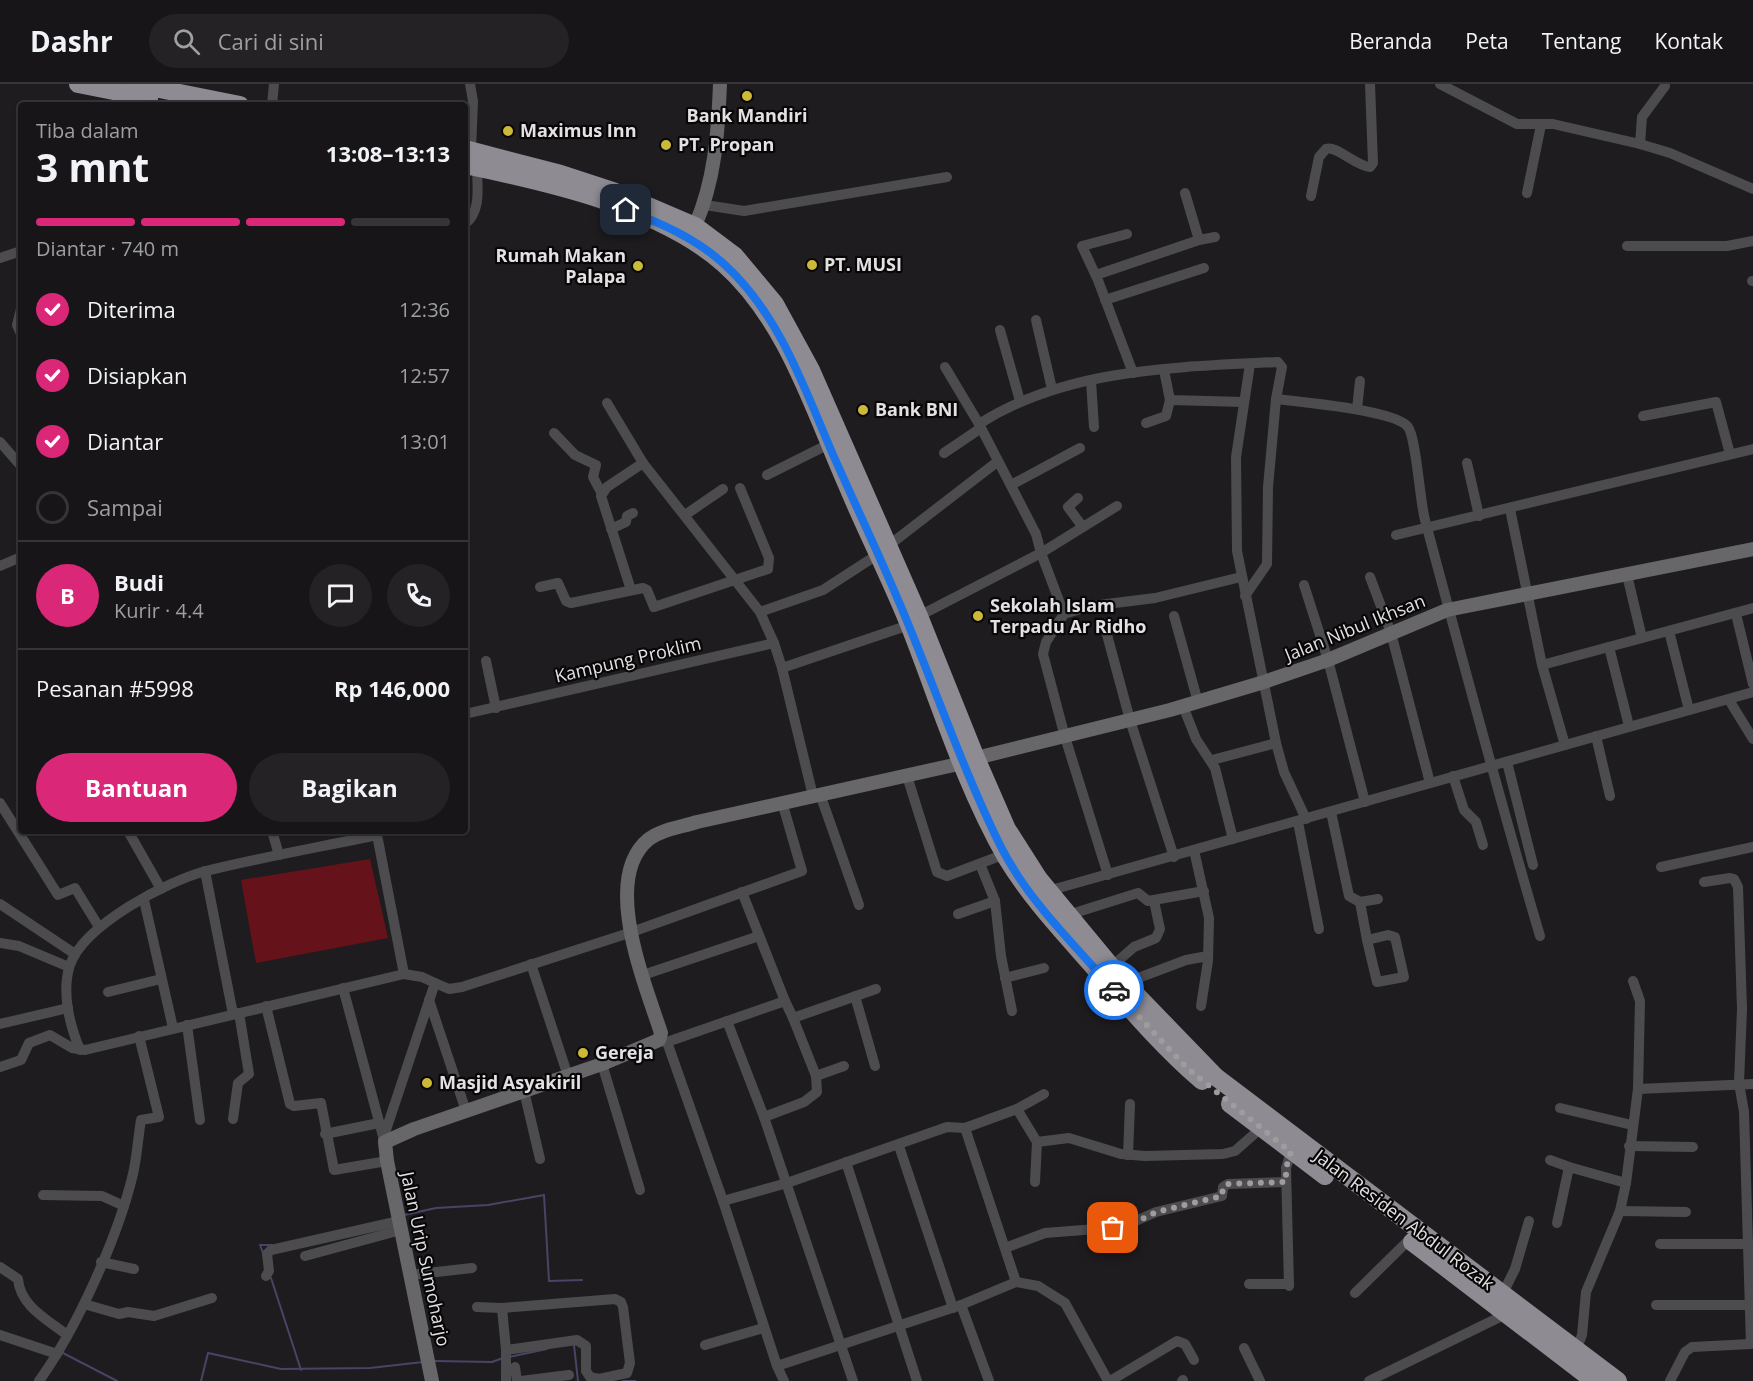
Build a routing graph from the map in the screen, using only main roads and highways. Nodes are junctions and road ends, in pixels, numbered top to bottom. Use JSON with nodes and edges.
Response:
{"nodes":[{"id":1,"x":78,"y":84,"type":"edge"},
{"id":2,"x":134,"y":84,"type":"edge"},
{"id":3,"x":163,"y":102,"type":"edge"},
{"id":4,"x":225,"y":102,"type":"edge"},
{"id":5,"x":469,"y":158,"type":"edge"},
{"id":6,"x":693,"y":233,"type":"junction"},
{"id":7,"x":883,"y":551,"type":"junction"},
{"id":8,"x":969,"y":760,"type":"junction"},
{"id":9,"x":1413,"y":1236,"type":"junction"},
{"id":10,"x":1594,"y":1381,"type":"edge"},
{"id":11,"x":1618,"y":1381,"type":"edge"}],
"edges":[{"from":1,"to":3,"type":"highway"},
{"from":2,"to":4,"type":"highway"},
{"from":5,"to":6,"type":"highway","name":"Jalan Residen Abdul Rozak"},
{"from":6,"to":7,"type":"highway","name":"Jalan Residen Abdul Rozak"},
{"from":6,"to":7,"type":"highway","name":"Jalan Residen Abdul Rozak"},
{"from":7,"to":8,"type":"highway","name":"Jalan Residen Abdul Rozak"},
{"from":8,"to":9,"type":"highway","name":"Jalan Residen Abdul Rozak"},
{"from":8,"to":9,"type":"highway","name":"Jalan Residen Abdul Rozak"},
{"from":9,"to":10,"type":"highway","name":"Jalan Residen Abdul Rozak"},
{"from":9,"to":11,"type":"highway","name":"Jalan Residen Abdul Rozak"}]}
